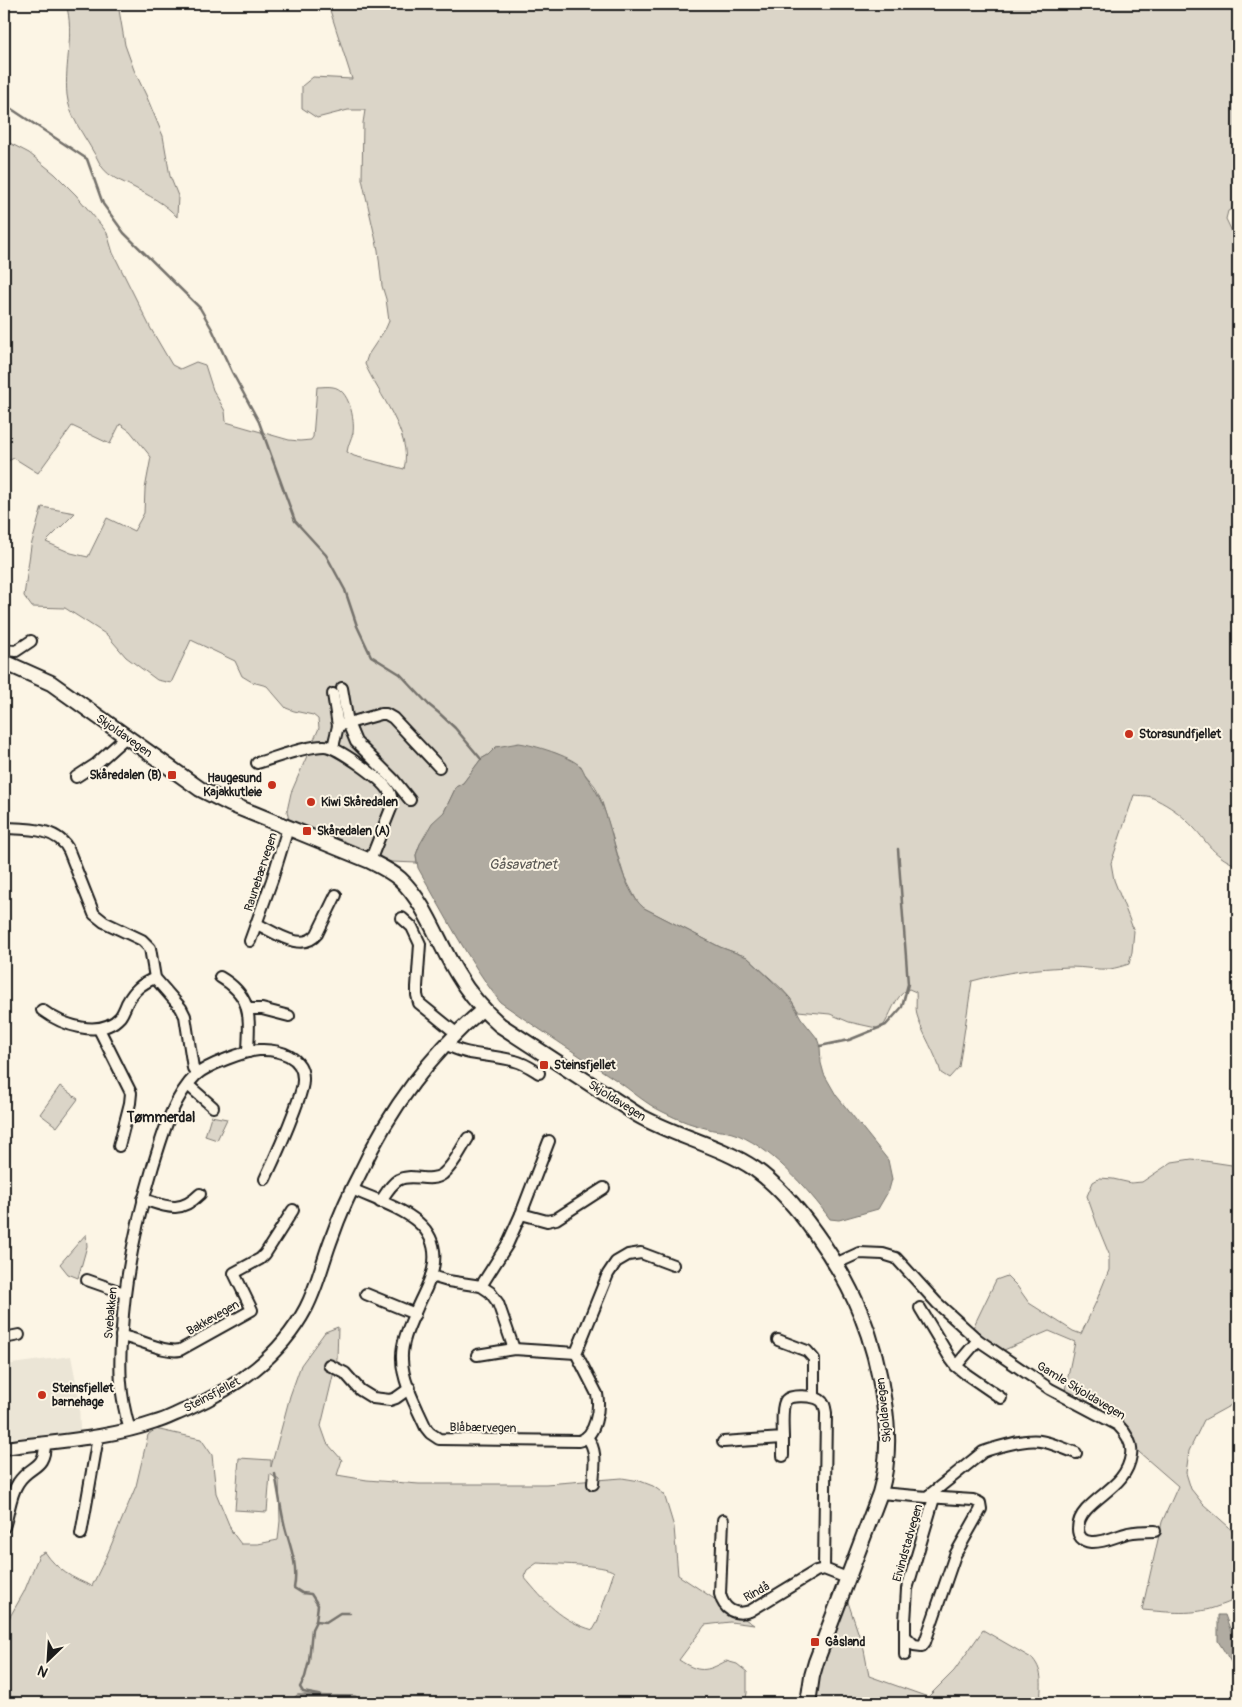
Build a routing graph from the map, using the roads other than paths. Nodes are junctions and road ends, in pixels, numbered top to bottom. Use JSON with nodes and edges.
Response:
{"nodes":[{"id":1,"x":31,"y":641,"type":"dead end"},
{"id":2,"x":4,"y":650,"type":"edge"},
{"id":3,"x":4,"y":662,"type":"edge"},
{"id":4,"x":338,"y":691,"type":"dead end"},
{"id":5,"x":343,"y":725,"type":"junction"},
{"id":6,"x":126,"y":737,"type":"junction"},
{"id":7,"x":333,"y":748,"type":"junction"},
{"id":8,"x":257,"y":763,"type":"dead end"},
{"id":9,"x":439,"y":767,"type":"dead end"},
{"id":10,"x":76,"y":777,"type":"dead end"},
{"id":11,"x":410,"y":800,"type":"dead end"},
{"id":12,"x":4,"y":828,"type":"edge"},
{"id":13,"x":288,"y":828,"type":"junction"},
{"id":14,"x":370,"y":861,"type":"junction"},
{"id":15,"x":336,"y":895,"type":"dead end"},
{"id":16,"x":402,"y":918,"type":"dead end"},
{"id":17,"x":257,"y":924,"type":"junction"},
{"id":18,"x":250,"y":941,"type":"dead end"},
{"id":19,"x":220,"y":977,"type":"dead end"},
{"id":20,"x":154,"y":978,"type":"junction"},
{"id":21,"x":248,"y":1009,"type":"junction"},
{"id":22,"x":483,"y":1009,"type":"junction"},
{"id":23,"x":42,"y":1010,"type":"dead end"},
{"id":24,"x":289,"y":1016,"type":"dead end"},
{"id":25,"x":99,"y":1029,"type":"junction"},
{"id":26,"x":456,"y":1033,"type":"junction"},
{"id":27,"x":446,"y":1044,"type":"junction"},
{"id":28,"x":248,"y":1052,"type":"junction"},
{"id":29,"x":539,"y":1073,"type":"dead end"},
{"id":30,"x":197,"y":1074,"type":"junction"},
{"id":31,"x":188,"y":1085,"type":"junction"},
{"id":32,"x":213,"y":1107,"type":"dead end"},
{"id":33,"x":468,"y":1138,"type":"dead end"},
{"id":34,"x":549,"y":1141,"type":"dead end"},
{"id":35,"x":119,"y":1146,"type":"dead end"},
{"id":36,"x":265,"y":1179,"type":"dead end"},
{"id":37,"x":604,"y":1188,"type":"dead end"},
{"id":38,"x":352,"y":1189,"type":"junction"},
{"id":39,"x":200,"y":1194,"type":"dead end"},
{"id":40,"x":143,"y":1199,"type":"junction"},
{"id":41,"x":380,"y":1202,"type":"junction"},
{"id":42,"x":293,"y":1210,"type":"dead end"},
{"id":43,"x":521,"y":1214,"type":"junction"},
{"id":44,"x":836,"y":1264,"type":"junction"},
{"id":45,"x":674,"y":1265,"type":"dead end"},
{"id":46,"x":431,"y":1276,"type":"junction"},
{"id":47,"x":87,"y":1280,"type":"dead end"},
{"id":48,"x":481,"y":1286,"type":"junction"},
{"id":49,"x":124,"y":1293,"type":"junction"},
{"id":50,"x":366,"y":1294,"type":"dead end"},
{"id":51,"x":920,"y":1308,"type":"dead end"},
{"id":52,"x":414,"y":1314,"type":"junction"},
{"id":53,"x":19,"y":1335,"type":"dead end"},
{"id":54,"x":121,"y":1336,"type":"junction"},
{"id":55,"x":4,"y":1338,"type":"edge"},
{"id":56,"x":778,"y":1340,"type":"dead end"},
{"id":57,"x":978,"y":1340,"type":"junction"},
{"id":58,"x":514,"y":1349,"type":"junction"},
{"id":59,"x":576,"y":1353,"type":"junction"},
{"id":60,"x":477,"y":1355,"type":"dead end"},
{"id":61,"x":329,"y":1365,"type":"dead end"},
{"id":62,"x":956,"y":1366,"type":"junction"},
{"id":63,"x":410,"y":1388,"type":"junction"},
{"id":64,"x":814,"y":1397,"type":"junction"},
{"id":65,"x":1002,"y":1398,"type":"dead end"},
{"id":66,"x":130,"y":1430,"type":"junction"},
{"id":67,"x":98,"y":1437,"type":"junction"},
{"id":68,"x":587,"y":1437,"type":"junction"},
{"id":69,"x":783,"y":1438,"type":"junction"},
{"id":70,"x":723,"y":1442,"type":"dead end"},
{"id":71,"x":45,"y":1443,"type":"junction"},
{"id":72,"x":4,"y":1448,"type":"edge"},
{"id":73,"x":1076,"y":1453,"type":"dead end"},
{"id":74,"x":782,"y":1456,"type":"dead end"},
{"id":75,"x":593,"y":1484,"type":"dead end"},
{"id":76,"x":880,"y":1493,"type":"junction"},
{"id":77,"x":931,"y":1498,"type":"junction"},
{"id":78,"x":723,"y":1520,"type":"dead end"},
{"id":79,"x":4,"y":1528,"type":"edge"},
{"id":80,"x":1155,"y":1531,"type":"dead end"},
{"id":81,"x":82,"y":1534,"type":"dead end"},
{"id":82,"x":824,"y":1569,"type":"junction"},
{"id":83,"x":847,"y":1578,"type":"junction"},
{"id":84,"x":905,"y":1636,"type":"junction"},
{"id":85,"x":906,"y":1654,"type":"dead end"},
{"id":86,"x":808,"y":1703,"type":"edge"}],
"edges":[{"from":1,"to":2,"type":"street"},
{"from":3,"to":6,"type":"main road","name":"Skjoldavegen"},
{"from":4,"to":5,"type":"street"},
{"from":5,"to":7,"type":"street"},
{"from":5,"to":9,"type":"street"},
{"from":5,"to":11,"type":"street"},
{"from":6,"to":10,"type":"street"},
{"from":6,"to":13,"type":"main road","name":"Skjoldavegen"},
{"from":7,"to":8,"type":"street"},
{"from":7,"to":14,"type":"street"},
{"from":12,"to":20,"type":"street"},
{"from":13,"to":14,"type":"main road","name":"Skjoldavegen"},
{"from":13,"to":17,"type":"street","name":"Raunebærvegen"},
{"from":14,"to":22,"type":"main road","name":"Skjoldavegen"},
{"from":15,"to":17,"type":"street","name":"Raunebærvegen"},
{"from":16,"to":26,"type":"street"},
{"from":17,"to":18,"type":"street","name":"Raunebærvegen"},
{"from":19,"to":21,"type":"street"},
{"from":20,"to":25,"type":"street"},
{"from":20,"to":30,"type":"street"},
{"from":21,"to":24,"type":"street"},
{"from":21,"to":28,"type":"street"},
{"from":22,"to":26,"type":"street","name":"Steinsfjellet"},
{"from":22,"to":44,"type":"main road","name":"Skjoldavegen"},
{"from":23,"to":25,"type":"street"},
{"from":25,"to":35,"type":"street"},
{"from":26,"to":27,"type":"street","name":"Steinsfjellet"},
{"from":27,"to":29,"type":"street"},
{"from":27,"to":38,"type":"street","name":"Steinsfjellet"},
{"from":28,"to":30,"type":"street","name":"Svebakken"},
{"from":28,"to":36,"type":"street","name":"Svebakken"},
{"from":30,"to":31,"type":"street","name":"Svebakken"},
{"from":31,"to":32,"type":"street"},
{"from":31,"to":40,"type":"street","name":"Svebakken"},
{"from":33,"to":41,"type":"street"},
{"from":34,"to":43,"type":"street"},
{"from":37,"to":43,"type":"street"},
{"from":38,"to":41,"type":"street","name":"Blåbærvegen"},
{"from":38,"to":66,"type":"street","name":"Steinsfjellet"},
{"from":39,"to":40,"type":"street"},
{"from":40,"to":49,"type":"street","name":"Svebakken"},
{"from":41,"to":46,"type":"street","name":"Blåbærvegen"},
{"from":42,"to":54,"type":"street","name":"Bakkevegen"},
{"from":43,"to":48,"type":"street"},
{"from":44,"to":57,"type":"street","name":"Gamle Skjoldavegen"},
{"from":44,"to":76,"type":"main road","name":"Skjoldavegen"},
{"from":45,"to":59,"type":"street"},
{"from":46,"to":48,"type":"street"},
{"from":46,"to":52,"type":"street","name":"Blåbærvegen"},
{"from":47,"to":49,"type":"street"},
{"from":48,"to":58,"type":"street"},
{"from":49,"to":54,"type":"street","name":"Svebakken"},
{"from":50,"to":52,"type":"street"},
{"from":51,"to":62,"type":"street"},
{"from":52,"to":63,"type":"street","name":"Blåbærvegen"},
{"from":53,"to":55,"type":"street"},
{"from":54,"to":66,"type":"street","name":"Svebakken"},
{"from":56,"to":64,"type":"street"},
{"from":57,"to":62,"type":"street"},
{"from":57,"to":80,"type":"street","name":"Gamle Skjoldavegen"},
{"from":58,"to":59,"type":"street"},
{"from":58,"to":60,"type":"street"},
{"from":59,"to":68,"type":"street"},
{"from":61,"to":63,"type":"street"},
{"from":62,"to":65,"type":"street"},
{"from":63,"to":68,"type":"street","name":"Blåbærvegen"},
{"from":64,"to":69,"type":"street"},
{"from":64,"to":82,"type":"street"},
{"from":66,"to":67,"type":"street","name":"Steinsfjellet"},
{"from":67,"to":71,"type":"street","name":"Steinsfjellet"},
{"from":67,"to":81,"type":"street"},
{"from":68,"to":75,"type":"street"},
{"from":69,"to":70,"type":"street"},
{"from":69,"to":74,"type":"street"},
{"from":71,"to":72,"type":"street","name":"Steinsfjellet"},
{"from":71,"to":79,"type":"street"},
{"from":73,"to":77,"type":"street","name":"Eivindstadvegen"},
{"from":76,"to":77,"type":"street","name":"Eivindstadvegen"},
{"from":76,"to":83,"type":"main road","name":"Skjoldavegen"},
{"from":77,"to":84,"type":"street","name":"Eivindstadvegen"},
{"from":77,"to":84,"type":"street"},
{"from":78,"to":82,"type":"street","name":"Rindå"},
{"from":82,"to":83,"type":"street"},
{"from":83,"to":86,"type":"main road","name":"Skjoldavegen"},
{"from":84,"to":85,"type":"street","name":"Eivindstadvegen"}]}
